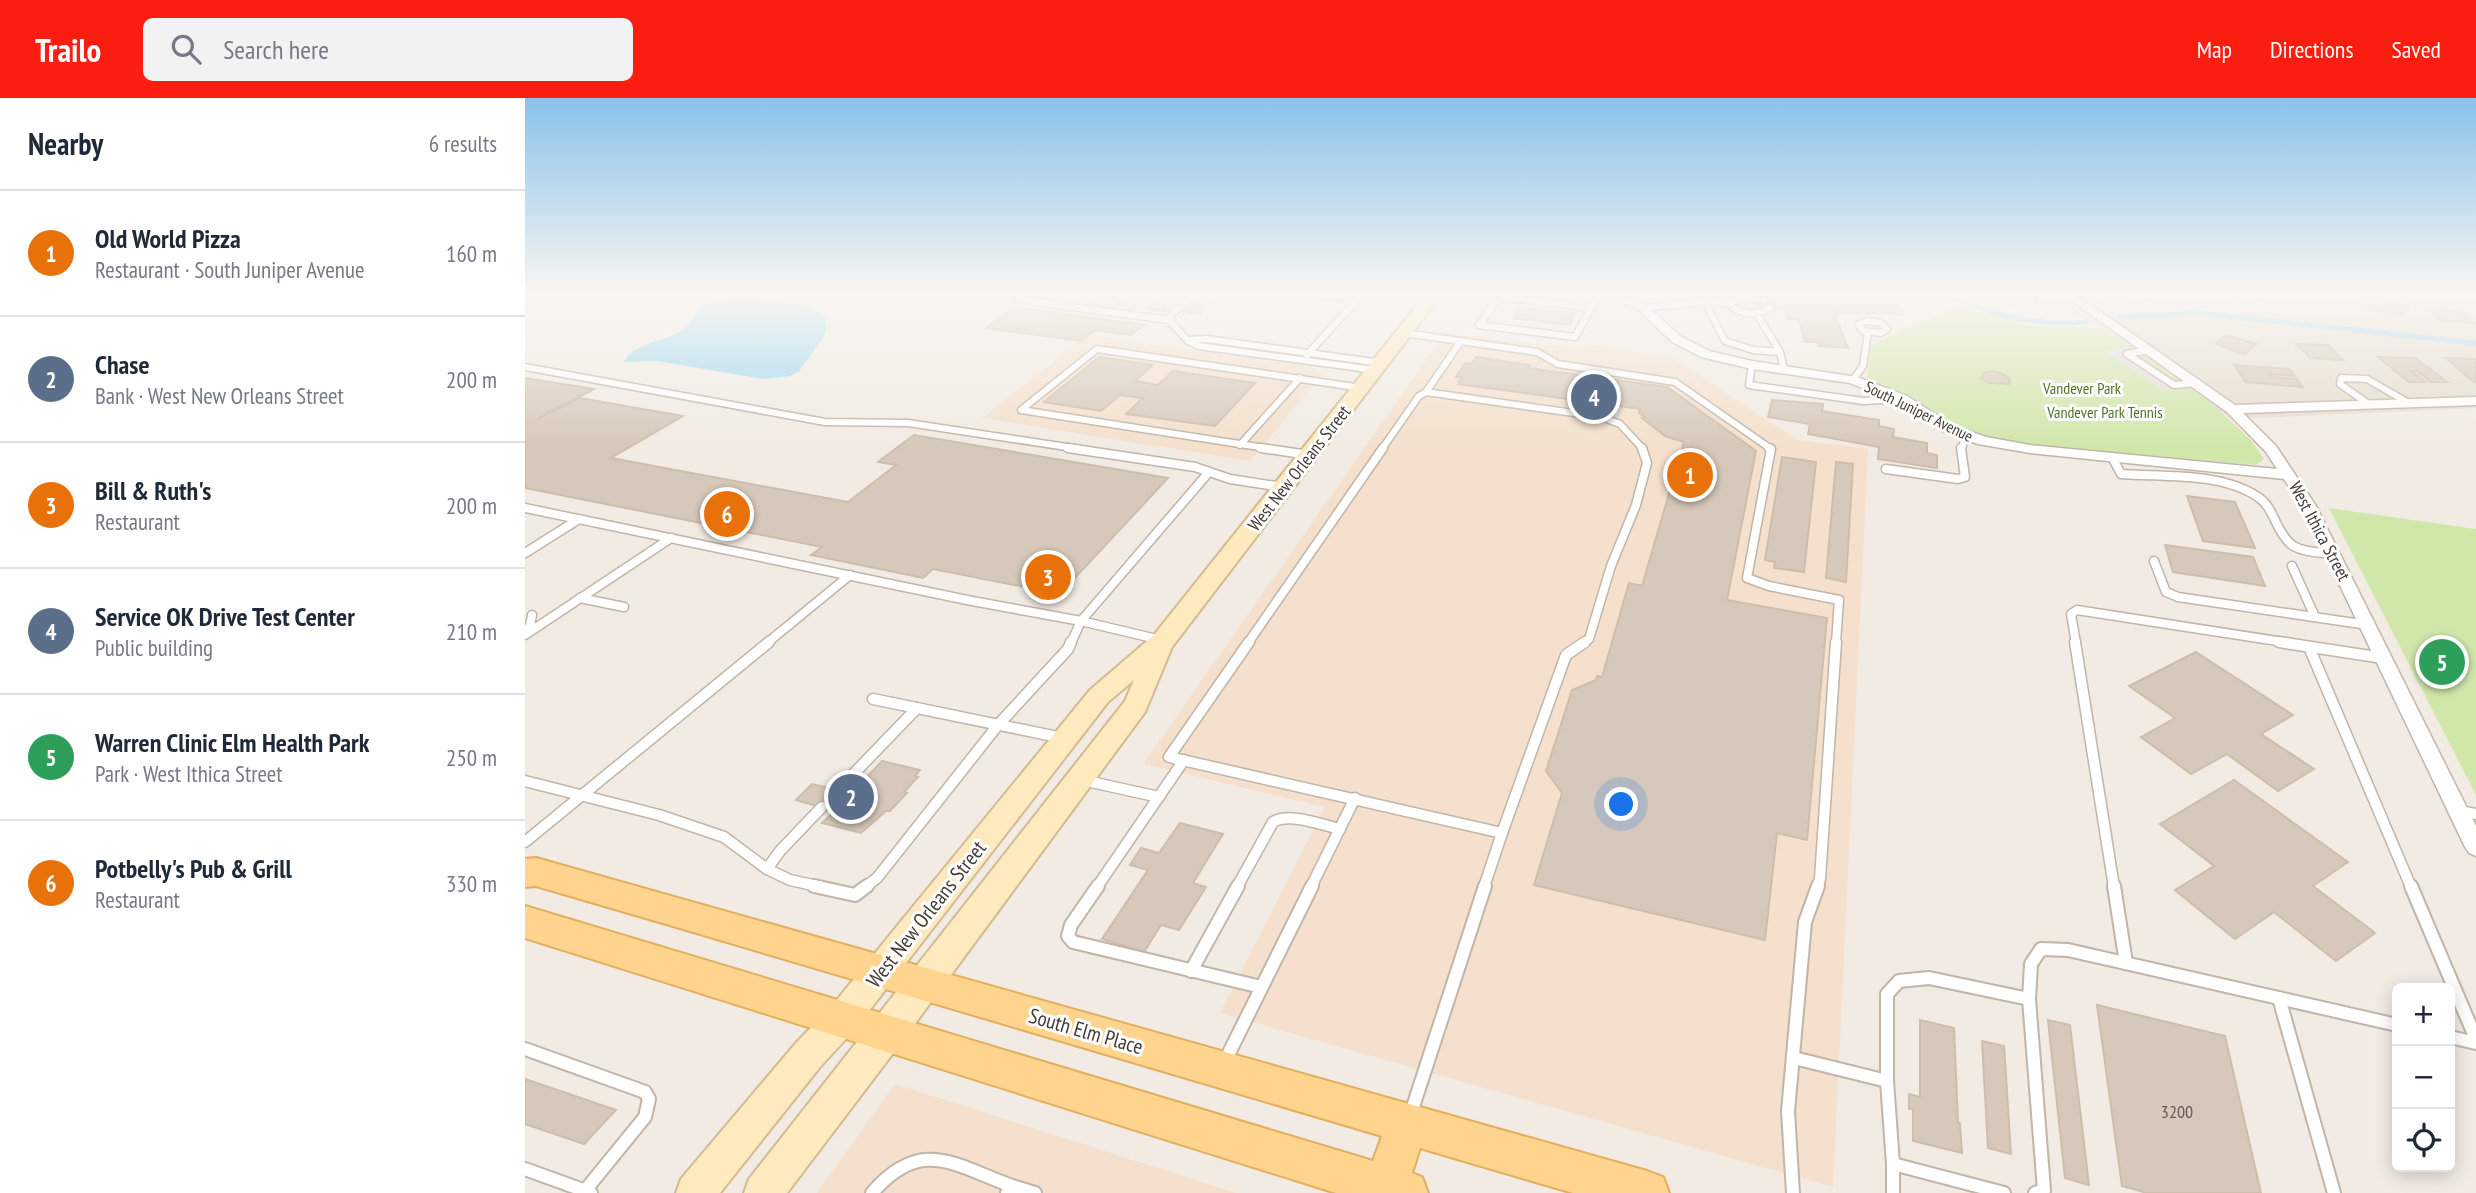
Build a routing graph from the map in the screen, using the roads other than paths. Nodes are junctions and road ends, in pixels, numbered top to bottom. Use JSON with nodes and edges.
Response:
{"nodes":[{"id":1,"x":1197,"y":345,"type":"edge"},
{"id":2,"x":1251,"y":345,"type":"edge"},
{"id":3,"x":1316,"y":345,"type":"edge"},
{"id":4,"x":1395,"y":345,"type":"edge"},
{"id":5,"x":1462,"y":345,"type":"edge"},
{"id":6,"x":1487,"y":345,"type":"edge"},
{"id":7,"x":1686,"y":345,"type":"edge"},
{"id":8,"x":1738,"y":345,"type":"edge"},
{"id":9,"x":1776,"y":345,"type":"edge"},
{"id":10,"x":1866,"y":345,"type":"edge"},
{"id":11,"x":2143,"y":345,"type":"edge"},
{"id":12,"x":1780,"y":352,"type":"junction"},
{"id":13,"x":1309,"y":353,"type":"junction"},
{"id":14,"x":1302,"y":361,"type":"junction"},
{"id":15,"x":1752,"y":365,"type":"junction"},
{"id":16,"x":525,"y":367,"type":"edge"},
{"id":17,"x":1378,"y":367,"type":"junction"},
{"id":18,"x":1784,"y":369,"type":"junction"},
{"id":19,"x":1300,"y":378,"type":"junction"},
{"id":20,"x":1853,"y":380,"type":"junction"},
{"id":21,"x":1362,"y":388,"type":"junction"},
{"id":22,"x":1426,"y":392,"type":"junction"},
{"id":23,"x":1902,"y":399,"type":"junction"},
{"id":24,"x":2476,"y":401,"type":"edge"},
{"id":25,"x":2407,"y":402,"type":"junction"},
{"id":26,"x":2367,"y":403,"type":"junction"},
{"id":27,"x":2232,"y":409,"type":"junction"},
{"id":28,"x":1965,"y":436,"type":"junction"},
{"id":29,"x":1240,"y":445,"type":"junction"},
{"id":30,"x":1309,"y":456,"type":"junction"},
{"id":31,"x":2112,"y":457,"type":"junction"},
{"id":32,"x":1886,"y":469,"type":"dead end"},
{"id":33,"x":1209,"y":472,"type":"junction"},
{"id":34,"x":2290,"y":475,"type":"junction"},
{"id":35,"x":1284,"y":487,"type":"junction"},
{"id":36,"x":525,"y":508,"type":"edge"},
{"id":37,"x":579,"y":519,"type":"junction"},
{"id":38,"x":671,"y":538,"type":"junction"},
{"id":39,"x":525,"y":553,"type":"edge"},
{"id":40,"x":2332,"y":554,"type":"junction"},
{"id":41,"x":2154,"y":561,"type":"dead end"},
{"id":42,"x":2292,"y":566,"type":"dead end"},
{"id":43,"x":849,"y":575,"type":"junction"},
{"id":44,"x":580,"y":598,"type":"junction"},
{"id":45,"x":624,"y":607,"type":"dead end"},
{"id":46,"x":529,"y":612,"type":"edge"},
{"id":47,"x":2315,"y":617,"type":"junction"},
{"id":48,"x":1081,"y":621,"type":"junction"},
{"id":49,"x":2368,"y":625,"type":"junction"},
{"id":50,"x":525,"y":633,"type":"edge"},
{"id":51,"x":1163,"y":641,"type":"junction"},
{"id":52,"x":2309,"y":647,"type":"junction"},
{"id":53,"x":2385,"y":659,"type":"junction"},
{"id":54,"x":873,"y":699,"type":"dead end"},
{"id":55,"x":917,"y":708,"type":"junction"},
{"id":56,"x":998,"y":725,"type":"junction"},
{"id":57,"x":1065,"y":738,"type":"junction"},
{"id":58,"x":1184,"y":760,"type":"junction"},
{"id":59,"x":1080,"y":779,"type":"junction"},
{"id":60,"x":525,"y":781,"type":"edge"},
{"id":61,"x":838,"y":790,"type":"dead end"},
{"id":62,"x":581,"y":795,"type":"junction"},
{"id":63,"x":1159,"y":797,"type":"junction"},
{"id":64,"x":1355,"y":798,"type":"junction"},
{"id":65,"x":822,"y":807,"type":"dead end"},
{"id":66,"x":2458,"y":811,"type":"junction"},
{"id":67,"x":2476,"y":814,"type":"edge"},
{"id":68,"x":1340,"y":829,"type":"junction"},
{"id":69,"x":1502,"y":833,"type":"junction"},
{"id":70,"x":525,"y":842,"type":"edge"},
{"id":71,"x":2476,"y":847,"type":"edge"},
{"id":72,"x":767,"y":869,"type":"junction"},
{"id":73,"x":525,"y":873,"type":"edge"},
{"id":74,"x":525,"y":922,"type":"edge"},
{"id":75,"x":2126,"y":963,"type":"junction"},
{"id":76,"x":881,"y":971,"type":"junction"},
{"id":77,"x":1191,"y":971,"type":"junction"},
{"id":78,"x":925,"y":984,"type":"junction"},
{"id":79,"x":1261,"y":987,"type":"junction"},
{"id":80,"x":2279,"y":998,"type":"junction"},
{"id":81,"x":2029,"y":999,"type":"junction"},
{"id":82,"x":843,"y":1018,"type":"junction"},
{"id":83,"x":2392,"y":1024,"type":"edge"},
{"id":84,"x":888,"y":1033,"type":"junction"},
{"id":85,"x":2455,"y":1038,"type":"edge"},
{"id":86,"x":2476,"y":1041,"type":"edge"},
{"id":87,"x":525,"y":1049,"type":"edge"},
{"id":88,"x":1794,"y":1058,"type":"junction"},
{"id":89,"x":1221,"y":1069,"type":"junction"},
{"id":90,"x":1887,"y":1080,"type":"junction"},
{"id":91,"x":1408,"y":1123,"type":"junction"},
{"id":92,"x":1893,"y":1164,"type":"junction"},
{"id":93,"x":525,"y":1169,"type":"edge"},
{"id":94,"x":1010,"y":1189,"type":"edge"},
{"id":95,"x":1392,"y":1191,"type":"edge"},
{"id":96,"x":586,"y":1192,"type":"edge"},
{"id":97,"x":695,"y":1193,"type":"edge"},
{"id":98,"x":763,"y":1193,"type":"edge"},
{"id":99,"x":871,"y":1193,"type":"edge"},
{"id":100,"x":1035,"y":1193,"type":"edge"},
{"id":101,"x":1647,"y":1193,"type":"edge"},
{"id":102,"x":1793,"y":1193,"type":"edge"},
{"id":103,"x":1893,"y":1193,"type":"edge"},
{"id":104,"x":2004,"y":1193,"type":"edge"},
{"id":105,"x":2035,"y":1193,"type":"edge"},
{"id":106,"x":2334,"y":1193,"type":"edge"}],
"edges":[{"from":1,"to":14,"type":"lane"},
{"from":2,"to":13,"type":"lane"},
{"from":3,"to":13,"type":"lane"},
{"from":4,"to":17,"type":"main road","name":"West New Orleans Street"},
{"from":5,"to":22,"type":"lane"},
{"from":6,"to":88,"type":"lane"},
{"from":7,"to":15,"type":"street","name":"South Juniper Avenue"},
{"from":8,"to":12,"type":"lane"},
{"from":9,"to":12,"type":"lane"},
{"from":10,"to":20,"type":"lane"},
{"from":11,"to":27,"type":"street","name":"West Ithica Street"},
{"from":12,"to":18,"type":"lane"},
{"from":13,"to":14,"type":"lane"},
{"from":13,"to":17,"type":"lane"},
{"from":14,"to":17,"type":"lane"},
{"from":15,"to":18,"type":"street","name":"South Juniper Avenue"},
{"from":15,"to":23,"type":"lane"},
{"from":16,"to":33,"type":"lane"},
{"from":17,"to":21,"type":"main road","name":"West New Orleans Street"},
{"from":18,"to":20,"type":"street","name":"South Juniper Avenue"},
{"from":19,"to":21,"type":"lane"},
{"from":19,"to":29,"type":"lane"},
{"from":19,"to":29,"type":"lane"},
{"from":20,"to":23,"type":"street","name":"South Juniper Avenue"},
{"from":21,"to":30,"type":"main road","name":"West New Orleans Street"},
{"from":22,"to":58,"type":"lane"},
{"from":22,"to":69,"type":"lane"},
{"from":23,"to":28,"type":"street","name":"South Juniper Avenue"},
{"from":24,"to":25,"type":"street"},
{"from":25,"to":26,"type":"street"},
{"from":25,"to":26,"type":"lane"},
{"from":26,"to":27,"type":"street"},
{"from":27,"to":34,"type":"street","name":"West Ithica Street"},
{"from":28,"to":31,"type":"street","name":"South Juniper Avenue"},
{"from":28,"to":32,"type":"lane"},
{"from":29,"to":30,"type":"lane"},
{"from":30,"to":35,"type":"main road","name":"West New Orleans Street"},
{"from":31,"to":34,"type":"street","name":"South Juniper Avenue"},
{"from":31,"to":40,"type":"lane"},
{"from":33,"to":35,"type":"lane"},
{"from":33,"to":48,"type":"lane"},
{"from":34,"to":40,"type":"street","name":"West Ithica Street"},
{"from":35,"to":51,"type":"main road","name":"West New Orleans Street"},
{"from":36,"to":37,"type":"lane"},
{"from":37,"to":38,"type":"lane"},
{"from":37,"to":39,"type":"lane"},
{"from":38,"to":43,"type":"lane"},
{"from":38,"to":44,"type":"lane"},
{"from":40,"to":49,"type":"street","name":"West Ithica Street"},
{"from":41,"to":47,"type":"lane"},
{"from":42,"to":47,"type":"lane"},
{"from":43,"to":48,"type":"lane"},
{"from":43,"to":62,"type":"lane"},
{"from":44,"to":45,"type":"lane"},
{"from":44,"to":50,"type":"lane"},
{"from":46,"to":50,"type":"lane"},
{"from":47,"to":49,"type":"lane"},
{"from":48,"to":51,"type":"lane"},
{"from":48,"to":56,"type":"lane"},
{"from":49,"to":53,"type":"street","name":"West Ithica Street"},
{"from":51,"to":57,"type":"main road","name":"West New Orleans Street"},
{"from":51,"to":59,"type":"main road","name":"West New Orleans Street"},
{"from":52,"to":53,"type":"lane"},
{"from":52,"to":75,"type":"lane"},
{"from":52,"to":86,"type":"lane"},
{"from":53,"to":66,"type":"street","name":"West Ithica Street"},
{"from":54,"to":55,"type":"lane"},
{"from":55,"to":56,"type":"lane"},
{"from":55,"to":61,"type":"lane"},
{"from":56,"to":57,"type":"lane"},
{"from":56,"to":72,"type":"lane"},
{"from":57,"to":76,"type":"main road","name":"West New Orleans Street"},
{"from":58,"to":63,"type":"lane"},
{"from":58,"to":64,"type":"lane"},
{"from":59,"to":63,"type":"lane"},
{"from":59,"to":78,"type":"main road","name":"West New Orleans Street"},
{"from":60,"to":62,"type":"lane"},
{"from":62,"to":70,"type":"lane"},
{"from":62,"to":72,"type":"lane"},
{"from":63,"to":77,"type":"lane"},
{"from":64,"to":68,"type":"lane"},
{"from":64,"to":69,"type":"lane"},
{"from":65,"to":72,"type":"lane"},
{"from":66,"to":67,"type":"lane"},
{"from":66,"to":71,"type":"street","name":"West Ithica Street"},
{"from":68,"to":77,"type":"lane"},
{"from":68,"to":79,"type":"lane"},
{"from":69,"to":91,"type":"lane"},
{"from":73,"to":76,"type":"main road","name":"South Elm Place"},
{"from":74,"to":82,"type":"main road"},
{"from":75,"to":80,"type":"lane"},
{"from":75,"to":81,"type":"lane"},
{"from":76,"to":78,"type":"main road","name":"South Elm Place"},
{"from":76,"to":82,"type":"main road","name":"West New Orleans Street"},
{"from":77,"to":79,"type":"lane"},
{"from":78,"to":84,"type":"main road","name":"West New Orleans Street"},
{"from":78,"to":89,"type":"main road","name":"South Elm Place"},
{"from":79,"to":89,"type":"lane"},
{"from":80,"to":83,"type":"lane"},
{"from":80,"to":106,"type":"lane"},
{"from":81,"to":90,"type":"lane"},
{"from":81,"to":105,"type":"lane"},
{"from":82,"to":84,"type":"main road"},
{"from":82,"to":97,"type":"main road","name":"West New Orleans Street"},
{"from":84,"to":95,"type":"main road"},
{"from":84,"to":98,"type":"main road","name":"West New Orleans Street"},
{"from":85,"to":86,"type":"lane"},
{"from":87,"to":96,"type":"lane"},
{"from":88,"to":90,"type":"lane"},
{"from":88,"to":102,"type":"lane"},
{"from":89,"to":91,"type":"main road","name":"South Elm Place"},
{"from":90,"to":92,"type":"lane"},
{"from":91,"to":95,"type":"main road"},
{"from":91,"to":101,"type":"main road","name":"South Elm Place"},
{"from":92,"to":103,"type":"lane"},
{"from":92,"to":104,"type":"lane"},
{"from":93,"to":96,"type":"lane"},
{"from":94,"to":99,"type":"lane"},
{"from":94,"to":100,"type":"lane"}]}
